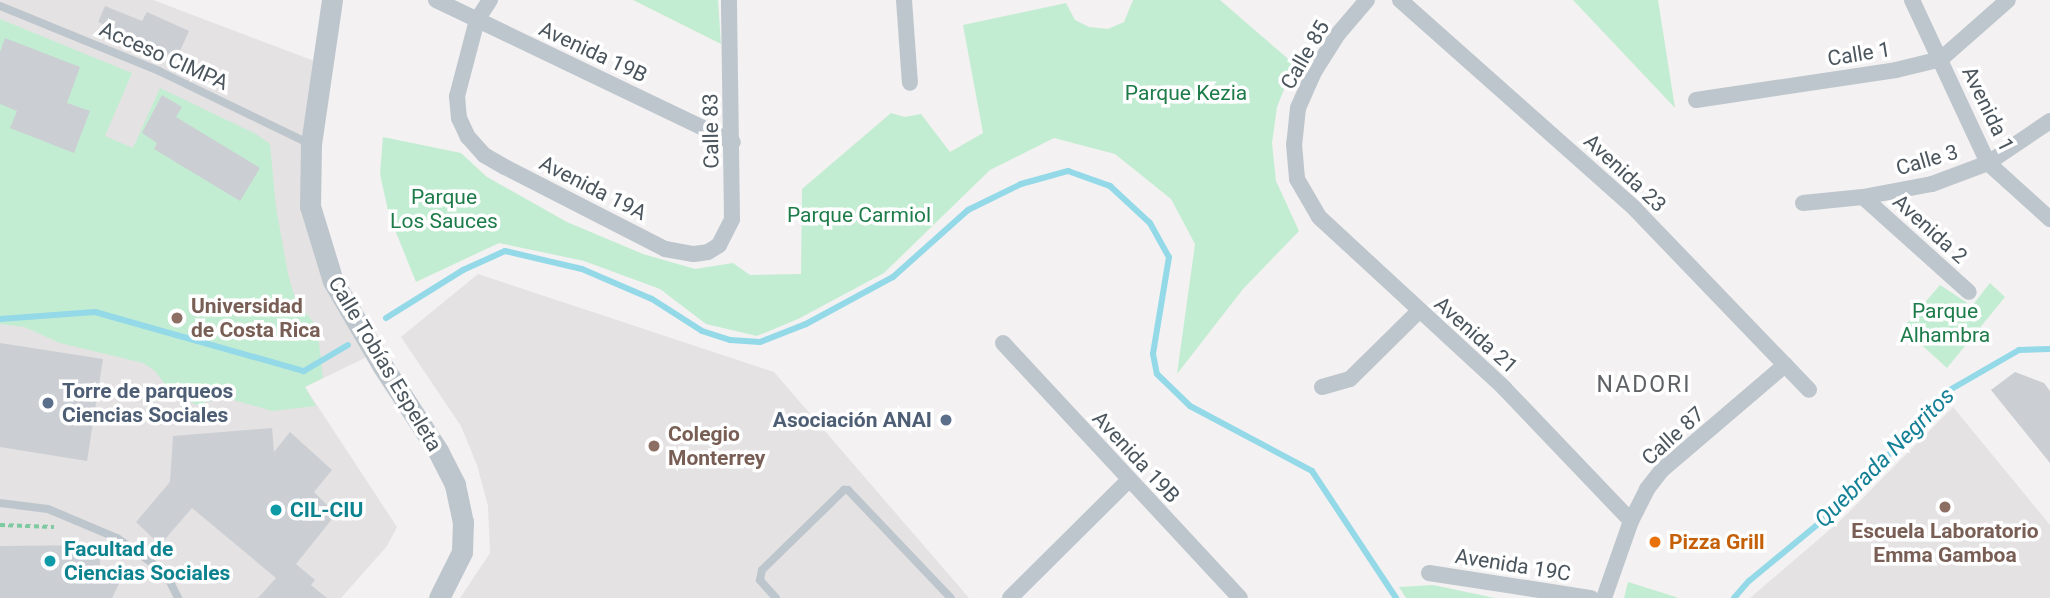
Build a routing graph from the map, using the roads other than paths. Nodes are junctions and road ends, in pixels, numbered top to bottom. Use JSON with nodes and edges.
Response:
{"nodes":[{"id":1,"x":332,"y":0,"type":"edge"},
{"id":2,"x":436,"y":0,"type":"edge"},
{"id":3,"x":490,"y":0,"type":"edge"},
{"id":4,"x":729,"y":0,"type":"edge"},
{"id":5,"x":904,"y":0,"type":"edge"},
{"id":6,"x":1367,"y":0,"type":"edge"},
{"id":7,"x":1399,"y":0,"type":"edge"},
{"id":8,"x":1912,"y":0,"type":"edge"},
{"id":9,"x":2008,"y":0,"type":"edge"},
{"id":10,"x":0,"y":6,"type":"edge"},
{"id":11,"x":477,"y":20,"type":"junction"},
{"id":12,"x":1941,"y":59,"type":"junction"},
{"id":13,"x":910,"y":83,"type":"dead end"},
{"id":14,"x":1696,"y":100,"type":"dead end"},
{"id":15,"x":2050,"y":121,"type":"edge"},
{"id":16,"x":733,"y":142,"type":"junction"},
{"id":17,"x":311,"y":144,"type":"junction"},
{"id":18,"x":1988,"y":163,"type":"junction"},
{"id":19,"x":1297,"y":179,"type":"joint"},
{"id":20,"x":1863,"y":197,"type":"junction"},
{"id":21,"x":1803,"y":203,"type":"dead end"},
{"id":22,"x":2050,"y":219,"type":"edge"},
{"id":23,"x":708,"y":252,"type":"joint"},
{"id":24,"x":1969,"y":292,"type":"dead end"},
{"id":25,"x":1419,"y":311,"type":"junction"},
{"id":26,"x":1003,"y":343,"type":"dead end"},
{"id":27,"x":1785,"y":365,"type":"junction"},
{"id":28,"x":1322,"y":387,"type":"dead end"},
{"id":29,"x":1809,"y":390,"type":"dead end"},
{"id":30,"x":1129,"y":480,"type":"junction"},
{"id":31,"x":0,"y":503,"type":"edge"},
{"id":32,"x":1631,"y":521,"type":"junction"},
{"id":33,"x":1429,"y":573,"type":"dead end"},
{"id":34,"x":178,"y":598,"type":"edge"},
{"id":35,"x":439,"y":598,"type":"edge"},
{"id":36,"x":776,"y":598,"type":"edge"},
{"id":37,"x":951,"y":598,"type":"edge"},
{"id":38,"x":1010,"y":598,"type":"edge"},
{"id":39,"x":1240,"y":598,"type":"edge"},
{"id":40,"x":1591,"y":598,"type":"edge"},
{"id":41,"x":1604,"y":598,"type":"edge"}],
"edges":[{"from":1,"to":17,"type":"street","name":"Calle Tobías Espeleta"},
{"from":2,"to":11,"type":"street","name":"Avenida 19B"},
{"from":3,"to":11,"type":"street"},
{"from":4,"to":16,"type":"street","name":"Calle 83"},
{"from":5,"to":13,"type":"street"},
{"from":6,"to":19,"type":"street","name":"Calle 85"},
{"from":7,"to":27,"type":"street","name":"Avenida 23"},
{"from":8,"to":12,"type":"street","name":"Avenida 1"},
{"from":9,"to":12,"type":"street","name":"Calle 1"},
{"from":10,"to":17,"type":"lane","name":"Acceso CIMPA"},
{"from":11,"to":16,"type":"street","name":"Avenida 19B"},
{"from":11,"to":23,"type":"street","name":"Avenida 19A"},
{"from":12,"to":14,"type":"street","name":"Calle 1"},
{"from":12,"to":18,"type":"street","name":"Avenida 1"},
{"from":15,"to":18,"type":"street","name":"Calle 3"},
{"from":16,"to":23,"type":"street","name":"Calle 83"},
{"from":17,"to":35,"type":"street","name":"Calle Tobías Espeleta"},
{"from":18,"to":20,"type":"street","name":"Calle 3"},
{"from":18,"to":22,"type":"street","name":"Avenida 1"},
{"from":19,"to":25,"type":"street","name":"Avenida 21"},
{"from":20,"to":21,"type":"street","name":"Calle 3"},
{"from":20,"to":24,"type":"street","name":"Avenida 2"},
{"from":25,"to":28,"type":"street"},
{"from":25,"to":32,"type":"street","name":"Avenida 21"},
{"from":26,"to":30,"type":"street","name":"Avenida 19B"},
{"from":27,"to":29,"type":"street","name":"Avenida 23"},
{"from":27,"to":32,"type":"street","name":"Calle 87"},
{"from":30,"to":38,"type":"street"},
{"from":30,"to":39,"type":"street","name":"Avenida 19B"},
{"from":31,"to":34,"type":"lane"},
{"from":32,"to":41,"type":"street","name":"Calle 87"},
{"from":33,"to":40,"type":"street","name":"Avenida 19C"},
{"from":36,"to":37,"type":"lane"}]}
